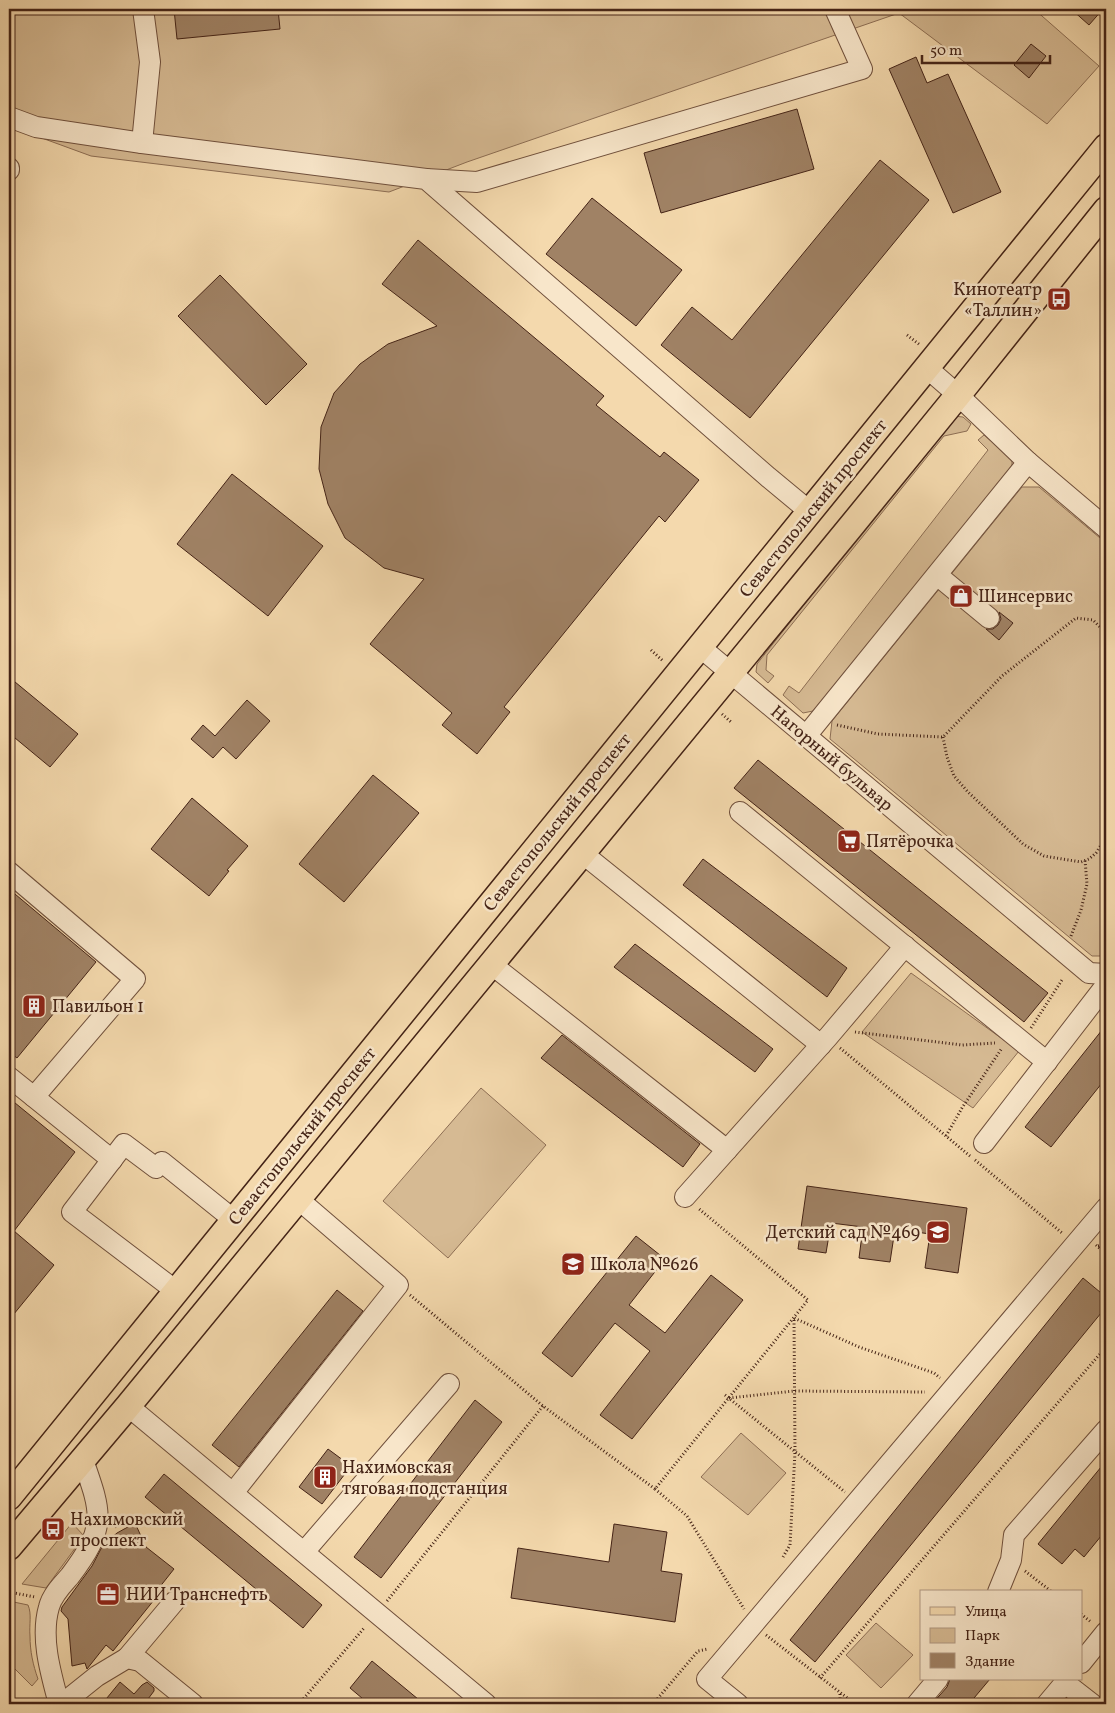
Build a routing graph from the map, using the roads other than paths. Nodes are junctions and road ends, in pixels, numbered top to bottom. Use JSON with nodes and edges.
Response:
{"nodes":[{"id":1,"x":143,"y":9,"type":"edge"},
{"id":2,"x":835,"y":9,"type":"edge"},
{"id":3,"x":9,"y":117,"type":"edge"},
{"id":4,"x":142,"y":143,"type":"junction"},
{"id":5,"x":1106,"y":147,"type":"edge"},
{"id":6,"x":426,"y":179,"type":"junction"},
{"id":7,"x":1106,"y":210,"type":"edge"},
{"id":8,"x":927,"y":368,"type":"junction"},
{"id":9,"x":958,"y":395,"type":"junction"},
{"id":10,"x":1028,"y":462,"type":"junction"},
{"id":11,"x":809,"y":511,"type":"junction"},
{"id":12,"x":1106,"y":528,"type":"edge"},
{"id":13,"x":937,"y":574,"type":"junction"},
{"id":14,"x":989,"y":618,"type":"dead end"},
{"id":15,"x":700,"y":647,"type":"junction"},
{"id":16,"x":730,"y":673,"type":"junction"},
{"id":17,"x":806,"y":736,"type":"junction"},
{"id":18,"x":740,"y":812,"type":"dead end"},
{"id":19,"x":582,"y":853,"type":"junction"},
{"id":20,"x":9,"y":872,"type":"edge"},
{"id":21,"x":905,"y":946,"type":"junction"},
{"id":22,"x":491,"y":964,"type":"junction"},
{"id":23,"x":1106,"y":974,"type":"edge"},
{"id":24,"x":1106,"y":985,"type":"edge"},
{"id":25,"x":828,"y":1037,"type":"junction"},
{"id":26,"x":1047,"y":1062,"type":"junction"},
{"id":27,"x":9,"y":1077,"type":"edge"},
{"id":28,"x":34,"y":1097,"type":"junction"},
{"id":29,"x":984,"y":1143,"type":"dead end"},
{"id":30,"x":727,"y":1150,"type":"junction"},
{"id":31,"x":112,"y":1160,"type":"junction"},
{"id":32,"x":686,"y":1197,"type":"road end"},
{"id":33,"x":298,"y":1199,"type":"junction"},
{"id":34,"x":1106,"y":1208,"type":"edge"},
{"id":35,"x":234,"y":1220,"type":"junction"},
{"id":36,"x":176,"y":1291,"type":"junction"},
{"id":37,"x":448,"y":1384,"type":"dead end"},
{"id":38,"x":128,"y":1406,"type":"junction"},
{"id":39,"x":1106,"y":1430,"type":"edge"},
{"id":40,"x":84,"y":1460,"type":"junction"},
{"id":41,"x":233,"y":1493,"type":"junction"},
{"id":42,"x":9,"y":1497,"type":"edge"},
{"id":43,"x":9,"y":1547,"type":"edge"},
{"id":44,"x":304,"y":1552,"type":"junction"},
{"id":45,"x":999,"y":1590,"type":"edge"},
{"id":46,"x":174,"y":1602,"type":"dead end"},
{"id":47,"x":1106,"y":1632,"type":"edge"},
{"id":48,"x":127,"y":1658,"type":"junction"},
{"id":49,"x":1082,"y":1662,"type":"edge"},
{"id":50,"x":937,"y":1680,"type":"edge"},
{"id":51,"x":1066,"y":1681,"type":"edge"},
{"id":52,"x":60,"y":1704,"type":"edge"},
{"id":53,"x":193,"y":1704,"type":"edge"},
{"id":54,"x":486,"y":1704,"type":"edge"},
{"id":55,"x":738,"y":1704,"type":"edge"},
{"id":56,"x":917,"y":1704,"type":"edge"},
{"id":57,"x":1047,"y":1704,"type":"edge"},
{"id":58,"x":1092,"y":1704,"type":"edge"}],
"edges":[{"from":1,"to":4,"type":"street"},
{"from":2,"to":6,"type":"street"},
{"from":3,"to":4,"type":"street"},
{"from":4,"to":6,"type":"street"},
{"from":5,"to":8,"type":"main road","name":"Севастопольский проспект"},
{"from":6,"to":11,"type":"street"},
{"from":7,"to":9,"type":"main road","name":"Севастопольский проспект"},
{"from":8,"to":9,"type":"street"},
{"from":8,"to":11,"type":"main road","name":"Севастопольский проспект"},
{"from":9,"to":10,"type":"street"},
{"from":9,"to":16,"type":"main road","name":"Севастопольский проспект"},
{"from":10,"to":12,"type":"street"},
{"from":10,"to":13,"type":"street"},
{"from":11,"to":15,"type":"main road","name":"Севастопольский проспект"},
{"from":13,"to":14,"type":"street"},
{"from":13,"to":17,"type":"street"},
{"from":15,"to":16,"type":"street","name":"Нагорный бульвар"},
{"from":15,"to":35,"type":"main road","name":"Севастопольский проспект"},
{"from":16,"to":17,"type":"street","name":"Нагорный бульвар"},
{"from":16,"to":19,"type":"main road","name":"Севастопольский проспект"},
{"from":17,"to":23,"type":"street","name":"Нагорный бульвар"},
{"from":18,"to":21,"type":"street"},
{"from":19,"to":22,"type":"main road","name":"Севастопольский проспект"},
{"from":19,"to":25,"type":"street"},
{"from":20,"to":28,"type":"street"},
{"from":21,"to":25,"type":"street"},
{"from":21,"to":26,"type":"street"},
{"from":22,"to":30,"type":"street"},
{"from":22,"to":33,"type":"main road","name":"Севастопольский проспект"},
{"from":24,"to":26,"type":"street"},
{"from":25,"to":30,"type":"street"},
{"from":26,"to":29,"type":"street"},
{"from":27,"to":28,"type":"street"},
{"from":28,"to":31,"type":"street"},
{"from":30,"to":32,"type":"street"},
{"from":31,"to":35,"type":"street"},
{"from":31,"to":36,"type":"street"},
{"from":33,"to":38,"type":"main road","name":"Севастопольский проспект"},
{"from":33,"to":41,"type":"street"},
{"from":34,"to":55,"type":"street"},
{"from":35,"to":36,"type":"main road","name":"Севастопольский проспект"},
{"from":36,"to":42,"type":"main road","name":"Севастопольский проспект"},
{"from":37,"to":44,"type":"street"},
{"from":38,"to":40,"type":"main road","name":"Севастопольский проспект"},
{"from":38,"to":41,"type":"street"},
{"from":39,"to":45,"type":"street"},
{"from":40,"to":43,"type":"main road","name":"Севастопольский проспект"},
{"from":40,"to":52,"type":"street"},
{"from":41,"to":44,"type":"street"},
{"from":44,"to":54,"type":"street"},
{"from":46,"to":48,"type":"street"},
{"from":47,"to":49,"type":"street"},
{"from":48,"to":52,"type":"street"},
{"from":48,"to":53,"type":"street"},
{"from":50,"to":56,"type":"street"},
{"from":51,"to":57,"type":"street"},
{"from":51,"to":58,"type":"street"}]}
